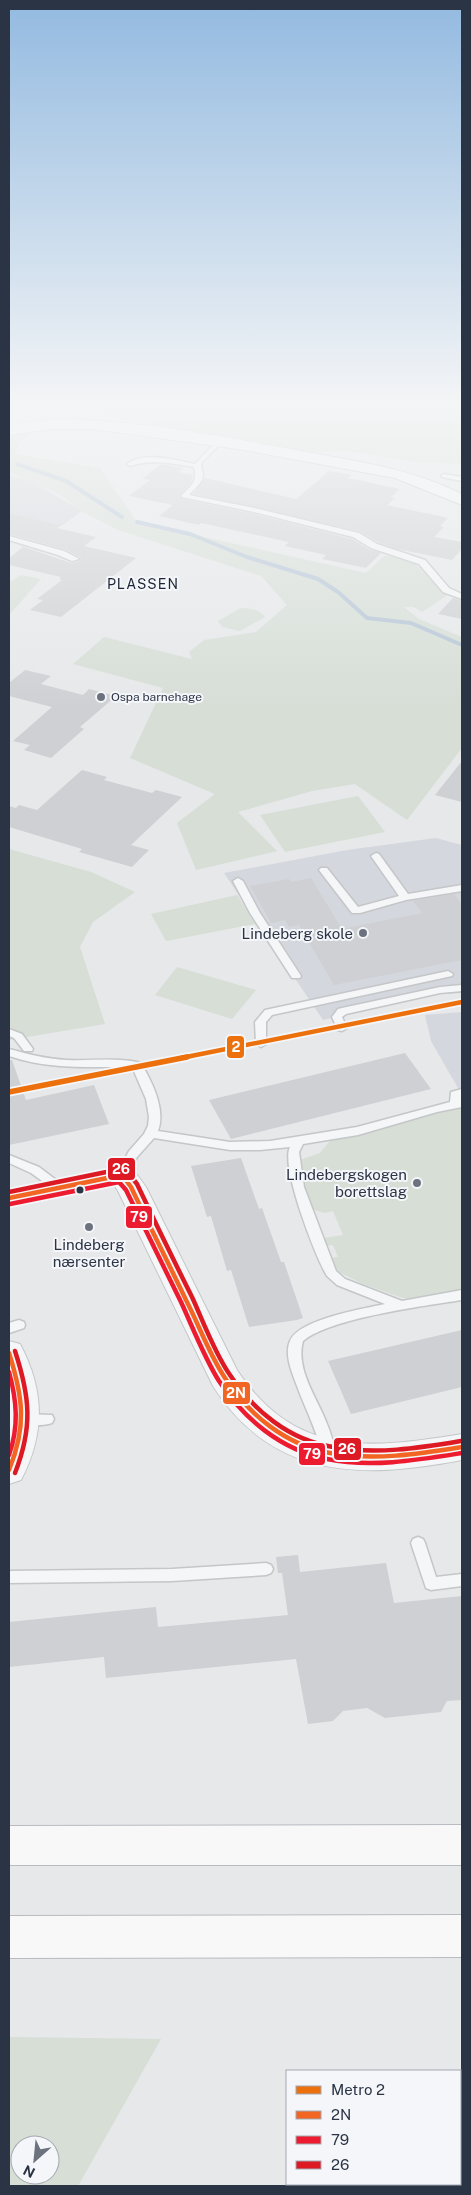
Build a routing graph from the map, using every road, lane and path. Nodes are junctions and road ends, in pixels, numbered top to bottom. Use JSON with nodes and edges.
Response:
{"nodes":[{"id":1,"x":225,"y":504,"type":"edge"},
{"id":2,"x":9,"y":538,"type":"edge"},
{"id":3,"x":75,"y":559,"type":"dead end"},
{"id":4,"x":462,"y":596,"type":"edge"},
{"id":5,"x":376,"y":856,"type":"dead end"},
{"id":6,"x":324,"y":870,"type":"dead end"},
{"id":7,"x":238,"y":881,"type":"dead end"},
{"id":8,"x":462,"y":888,"type":"edge"},
{"id":9,"x":405,"y":897,"type":"junction"},
{"id":10,"x":448,"y":974,"type":"dead end"},
{"id":11,"x":296,"y":976,"type":"dead end"},
{"id":12,"x":462,"y":988,"type":"edge"},
{"id":13,"x":342,"y":1028,"type":"dead end"},
{"id":14,"x":9,"y":1032,"type":"edge"},
{"id":15,"x":261,"y":1044,"type":"dead end"},
{"id":16,"x":28,"y":1048,"type":"dead end"},
{"id":17,"x":9,"y":1052,"type":"edge"},
{"id":18,"x":460,"y":1099,"type":"edge"},
{"id":19,"x":151,"y":1134,"type":"junction"},
{"id":20,"x":299,"y":1141,"type":"junction"},
{"id":21,"x":9,"y":1159,"type":"edge"},
{"id":22,"x":122,"y":1175,"type":"junction"},
{"id":23,"x":57,"y":1187,"type":"junction"},
{"id":24,"x":9,"y":1198,"type":"edge"},
{"id":25,"x":462,"y":1295,"type":"edge"},
{"id":26,"x":403,"y":1306,"type":"junction"},
{"id":27,"x":18,"y":1353,"type":"edge"},
{"id":28,"x":462,"y":1447,"type":"edge"},
{"id":29,"x":329,"y":1454,"type":"junction"},
{"id":30,"x":9,"y":1470,"type":"edge"},
{"id":31,"x":418,"y":1543,"type":"dead end"},
{"id":32,"x":266,"y":1569,"type":"dead end"},
{"id":33,"x":9,"y":1577,"type":"edge"},
{"id":34,"x":462,"y":1580,"type":"edge"},
{"id":35,"x":462,"y":1845,"type":"edge"},
{"id":36,"x":9,"y":1846,"type":"edge"},
{"id":37,"x":462,"y":1936,"type":"edge"},
{"id":38,"x":9,"y":1937,"type":"edge"}],
"edges":[{"from":1,"to":4,"type":"lane"},
{"from":2,"to":3,"type":"lane"},
{"from":5,"to":9,"type":"lane"},
{"from":6,"to":9,"type":"lane"},
{"from":7,"to":11,"type":"lane"},
{"from":8,"to":9,"type":"lane"},
{"from":10,"to":15,"type":"lane"},
{"from":12,"to":13,"type":"lane"},
{"from":14,"to":16,"type":"lane"},
{"from":17,"to":19,"type":"lane"},
{"from":18,"to":20,"type":"lane"},
{"from":19,"to":20,"type":"lane"},
{"from":19,"to":22,"type":"lane"},
{"from":20,"to":26,"type":"lane"},
{"from":21,"to":23,"type":"lane"},
{"from":22,"to":23,"type":"lane"},
{"from":22,"to":29,"type":"street"},
{"from":23,"to":24,"type":"lane"},
{"from":25,"to":26,"type":"lane"},
{"from":26,"to":29,"type":"lane"},
{"from":27,"to":30,"type":"street"},
{"from":28,"to":29,"type":"street"},
{"from":31,"to":34,"type":"lane"},
{"from":32,"to":33,"type":"lane"},
{"from":35,"to":36,"type":"highway"},
{"from":37,"to":38,"type":"highway"}]}
